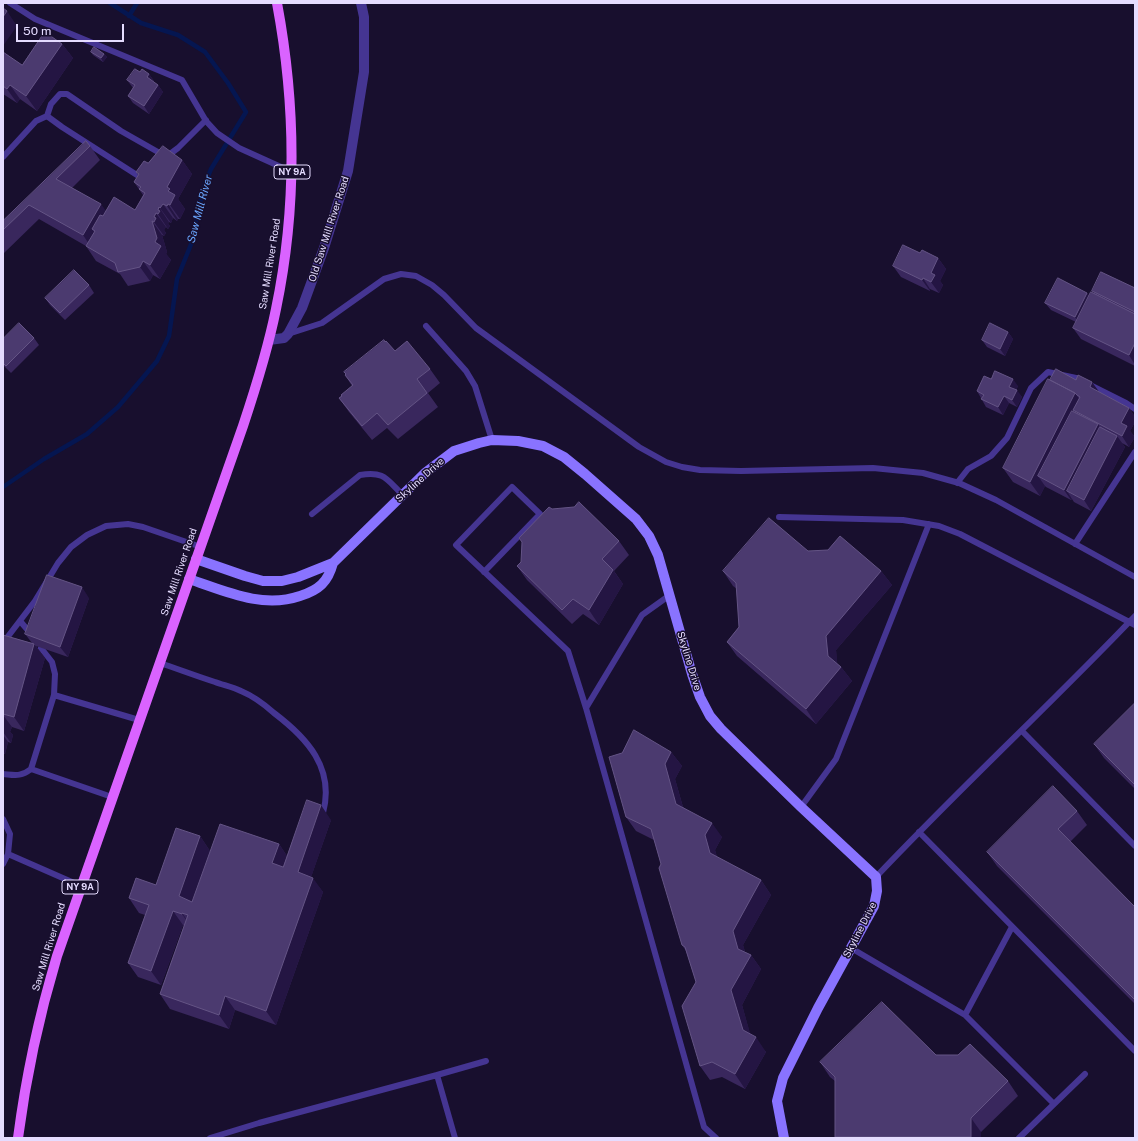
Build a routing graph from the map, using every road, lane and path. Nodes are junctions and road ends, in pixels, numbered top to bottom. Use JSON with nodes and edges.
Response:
{"nodes":[{"id":1,"x":10,"y":3,"type":"edge"},
{"id":2,"x":277,"y":3,"type":"edge"},
{"id":3,"x":361,"y":3,"type":"edge"},
{"id":4,"x":47,"y":116,"type":"junction"},
{"id":5,"x":206,"y":120,"type":"junction"},
{"id":6,"x":3,"y":157,"type":"edge"},
{"id":7,"x":151,"y":169,"type":"edge"},
{"id":8,"x":292,"y":172,"type":"junction"},
{"id":9,"x":426,"y":326,"type":"dead end"},
{"id":10,"x":288,"y":334,"type":"junction"},
{"id":11,"x":269,"y":340,"type":"junction"},
{"id":12,"x":1135,"y":409,"type":"edge"},
{"id":13,"x":492,"y":440,"type":"junction"},
{"id":14,"x":1135,"y":452,"type":"edge"},
{"id":15,"x":957,"y":483,"type":"junction"},
{"id":16,"x":403,"y":495,"type":"junction"},
{"id":17,"x":312,"y":514,"type":"dead end"},
{"id":18,"x":779,"y":517,"type":"dead end"},
{"id":19,"x":929,"y":524,"type":"junction"},
{"id":20,"x":1075,"y":544,"type":"junction"},
{"id":21,"x":201,"y":546,"type":"junction"},
{"id":22,"x":196,"y":559,"type":"junction"},
{"id":23,"x":333,"y":563,"type":"junction"},
{"id":24,"x":484,"y":572,"type":"junction"},
{"id":25,"x":1135,"y":577,"type":"edge"},
{"id":26,"x":189,"y":579,"type":"junction"},
{"id":27,"x":670,"y":595,"type":"junction"},
{"id":28,"x":1135,"y":616,"type":"edge"},
{"id":29,"x":20,"y":621,"type":"junction"},
{"id":30,"x":1132,"y":623,"type":"edge"},
{"id":31,"x":35,"y":639,"type":"edge"},
{"id":32,"x":3,"y":644,"type":"edge"},
{"id":33,"x":41,"y":648,"type":"edge"},
{"id":34,"x":160,"y":662,"type":"junction"},
{"id":35,"x":54,"y":695,"type":"junction"},
{"id":36,"x":586,"y":708,"type":"junction"},
{"id":37,"x":140,"y":720,"type":"junction"},
{"id":38,"x":1022,"y":731,"type":"junction"},
{"id":39,"x":31,"y":769,"type":"junction"},
{"id":40,"x":3,"y":774,"type":"edge"},
{"id":41,"x":112,"y":796,"type":"junction"},
{"id":42,"x":801,"y":807,"type":"junction"},
{"id":43,"x":323,"y":813,"type":"dead end"},
{"id":44,"x":3,"y":819,"type":"edge"},
{"id":45,"x":919,"y":832,"type":"junction"},
{"id":46,"x":1135,"y":846,"type":"edge"},
{"id":47,"x":8,"y":854,"type":"junction"},
{"id":48,"x":3,"y":864,"type":"edge"},
{"id":49,"x":876,"y":877,"type":"junction"},
{"id":50,"x":81,"y":886,"type":"junction"},
{"id":51,"x":1012,"y":927,"type":"junction"},
{"id":52,"x":851,"y":948,"type":"junction"},
{"id":53,"x":965,"y":1015,"type":"junction"},
{"id":54,"x":1135,"y":1051,"type":"edge"},
{"id":55,"x":486,"y":1061,"type":"dead end"},
{"id":56,"x":1085,"y":1074,"type":"dead end"},
{"id":57,"x":437,"y":1075,"type":"junction"},
{"id":58,"x":1054,"y":1104,"type":"junction"},
{"id":59,"x":18,"y":1138,"type":"edge"},
{"id":60,"x":210,"y":1138,"type":"edge"},
{"id":61,"x":455,"y":1138,"type":"edge"},
{"id":62,"x":716,"y":1138,"type":"edge"},
{"id":63,"x":781,"y":1138,"type":"edge"},
{"id":64,"x":1019,"y":1138,"type":"edge"}],
"edges":[{"from":1,"to":5,"type":"lane"},
{"from":2,"to":8,"type":"main road","name":"Saw Mill River Road","number":"NY 9A"},
{"from":3,"to":10,"type":"street","name":"Old Saw Mill River Road"},
{"from":4,"to":5,"type":"lane"},
{"from":4,"to":6,"type":"lane"},
{"from":4,"to":7,"type":"lane"},
{"from":5,"to":8,"type":"lane"},
{"from":8,"to":11,"type":"main road","name":"Saw Mill River Road","number":"NY 9A"},
{"from":9,"to":13,"type":"lane"},
{"from":10,"to":11,"type":"street"},
{"from":10,"to":15,"type":"lane"},
{"from":11,"to":21,"type":"main road","name":"Saw Mill River Road","number":"NY 9A"},
{"from":12,"to":15,"type":"lane"},
{"from":13,"to":16,"type":"street","name":"Skyline Drive"},
{"from":13,"to":27,"type":"street","name":"Skyline Drive"},
{"from":14,"to":20,"type":"lane"},
{"from":15,"to":20,"type":"lane"},
{"from":16,"to":17,"type":"lane"},
{"from":16,"to":23,"type":"street","name":"Skyline Drive"},
{"from":18,"to":19,"type":"lane"},
{"from":19,"to":30,"type":"lane"},
{"from":19,"to":42,"type":"lane"},
{"from":20,"to":25,"type":"lane"},
{"from":21,"to":22,"type":"main road","name":"Saw Mill River Road","number":"NY 9A"},
{"from":21,"to":29,"type":"lane"},
{"from":22,"to":23,"type":"street","name":"Skyline Drive"},
{"from":22,"to":26,"type":"main road","name":"Saw Mill River Road","number":"NY 9A"},
{"from":23,"to":26,"type":"street","name":"Skyline Drive"},
{"from":24,"to":24,"type":"lane"},
{"from":24,"to":36,"type":"lane"},
{"from":26,"to":34,"type":"main road","name":"Saw Mill River Road","number":"NY 9A"},
{"from":27,"to":36,"type":"lane"},
{"from":27,"to":42,"type":"street","name":"Skyline Drive"},
{"from":28,"to":30,"type":"lane"},
{"from":29,"to":31,"type":"lane"},
{"from":29,"to":32,"type":"lane"},
{"from":30,"to":38,"type":"lane"},
{"from":33,"to":35,"type":"lane"},
{"from":34,"to":37,"type":"main road","name":"Saw Mill River Road","number":"NY 9A"},
{"from":34,"to":43,"type":"lane"},
{"from":35,"to":37,"type":"lane"},
{"from":35,"to":39,"type":"lane"},
{"from":36,"to":62,"type":"lane"},
{"from":37,"to":41,"type":"main road","name":"Saw Mill River Road","number":"NY 9A"},
{"from":38,"to":45,"type":"lane"},
{"from":38,"to":46,"type":"lane"},
{"from":39,"to":40,"type":"lane"},
{"from":39,"to":41,"type":"lane"},
{"from":41,"to":50,"type":"main road","name":"Saw Mill River Road","number":"NY 9A"},
{"from":42,"to":49,"type":"street","name":"Skyline Drive"},
{"from":44,"to":47,"type":"lane"},
{"from":45,"to":49,"type":"lane"},
{"from":45,"to":51,"type":"lane"},
{"from":47,"to":48,"type":"lane"},
{"from":47,"to":50,"type":"lane"},
{"from":49,"to":52,"type":"street","name":"Skyline Drive"},
{"from":50,"to":59,"type":"main road","name":"Saw Mill River Road","number":"NY 9A"},
{"from":51,"to":53,"type":"lane"},
{"from":51,"to":54,"type":"lane"},
{"from":52,"to":53,"type":"lane"},
{"from":52,"to":63,"type":"street","name":"Skyline Drive"},
{"from":53,"to":58,"type":"lane"},
{"from":55,"to":57,"type":"lane"},
{"from":56,"to":58,"type":"lane"},
{"from":57,"to":60,"type":"lane"},
{"from":57,"to":61,"type":"lane"},
{"from":58,"to":64,"type":"lane"}]}
